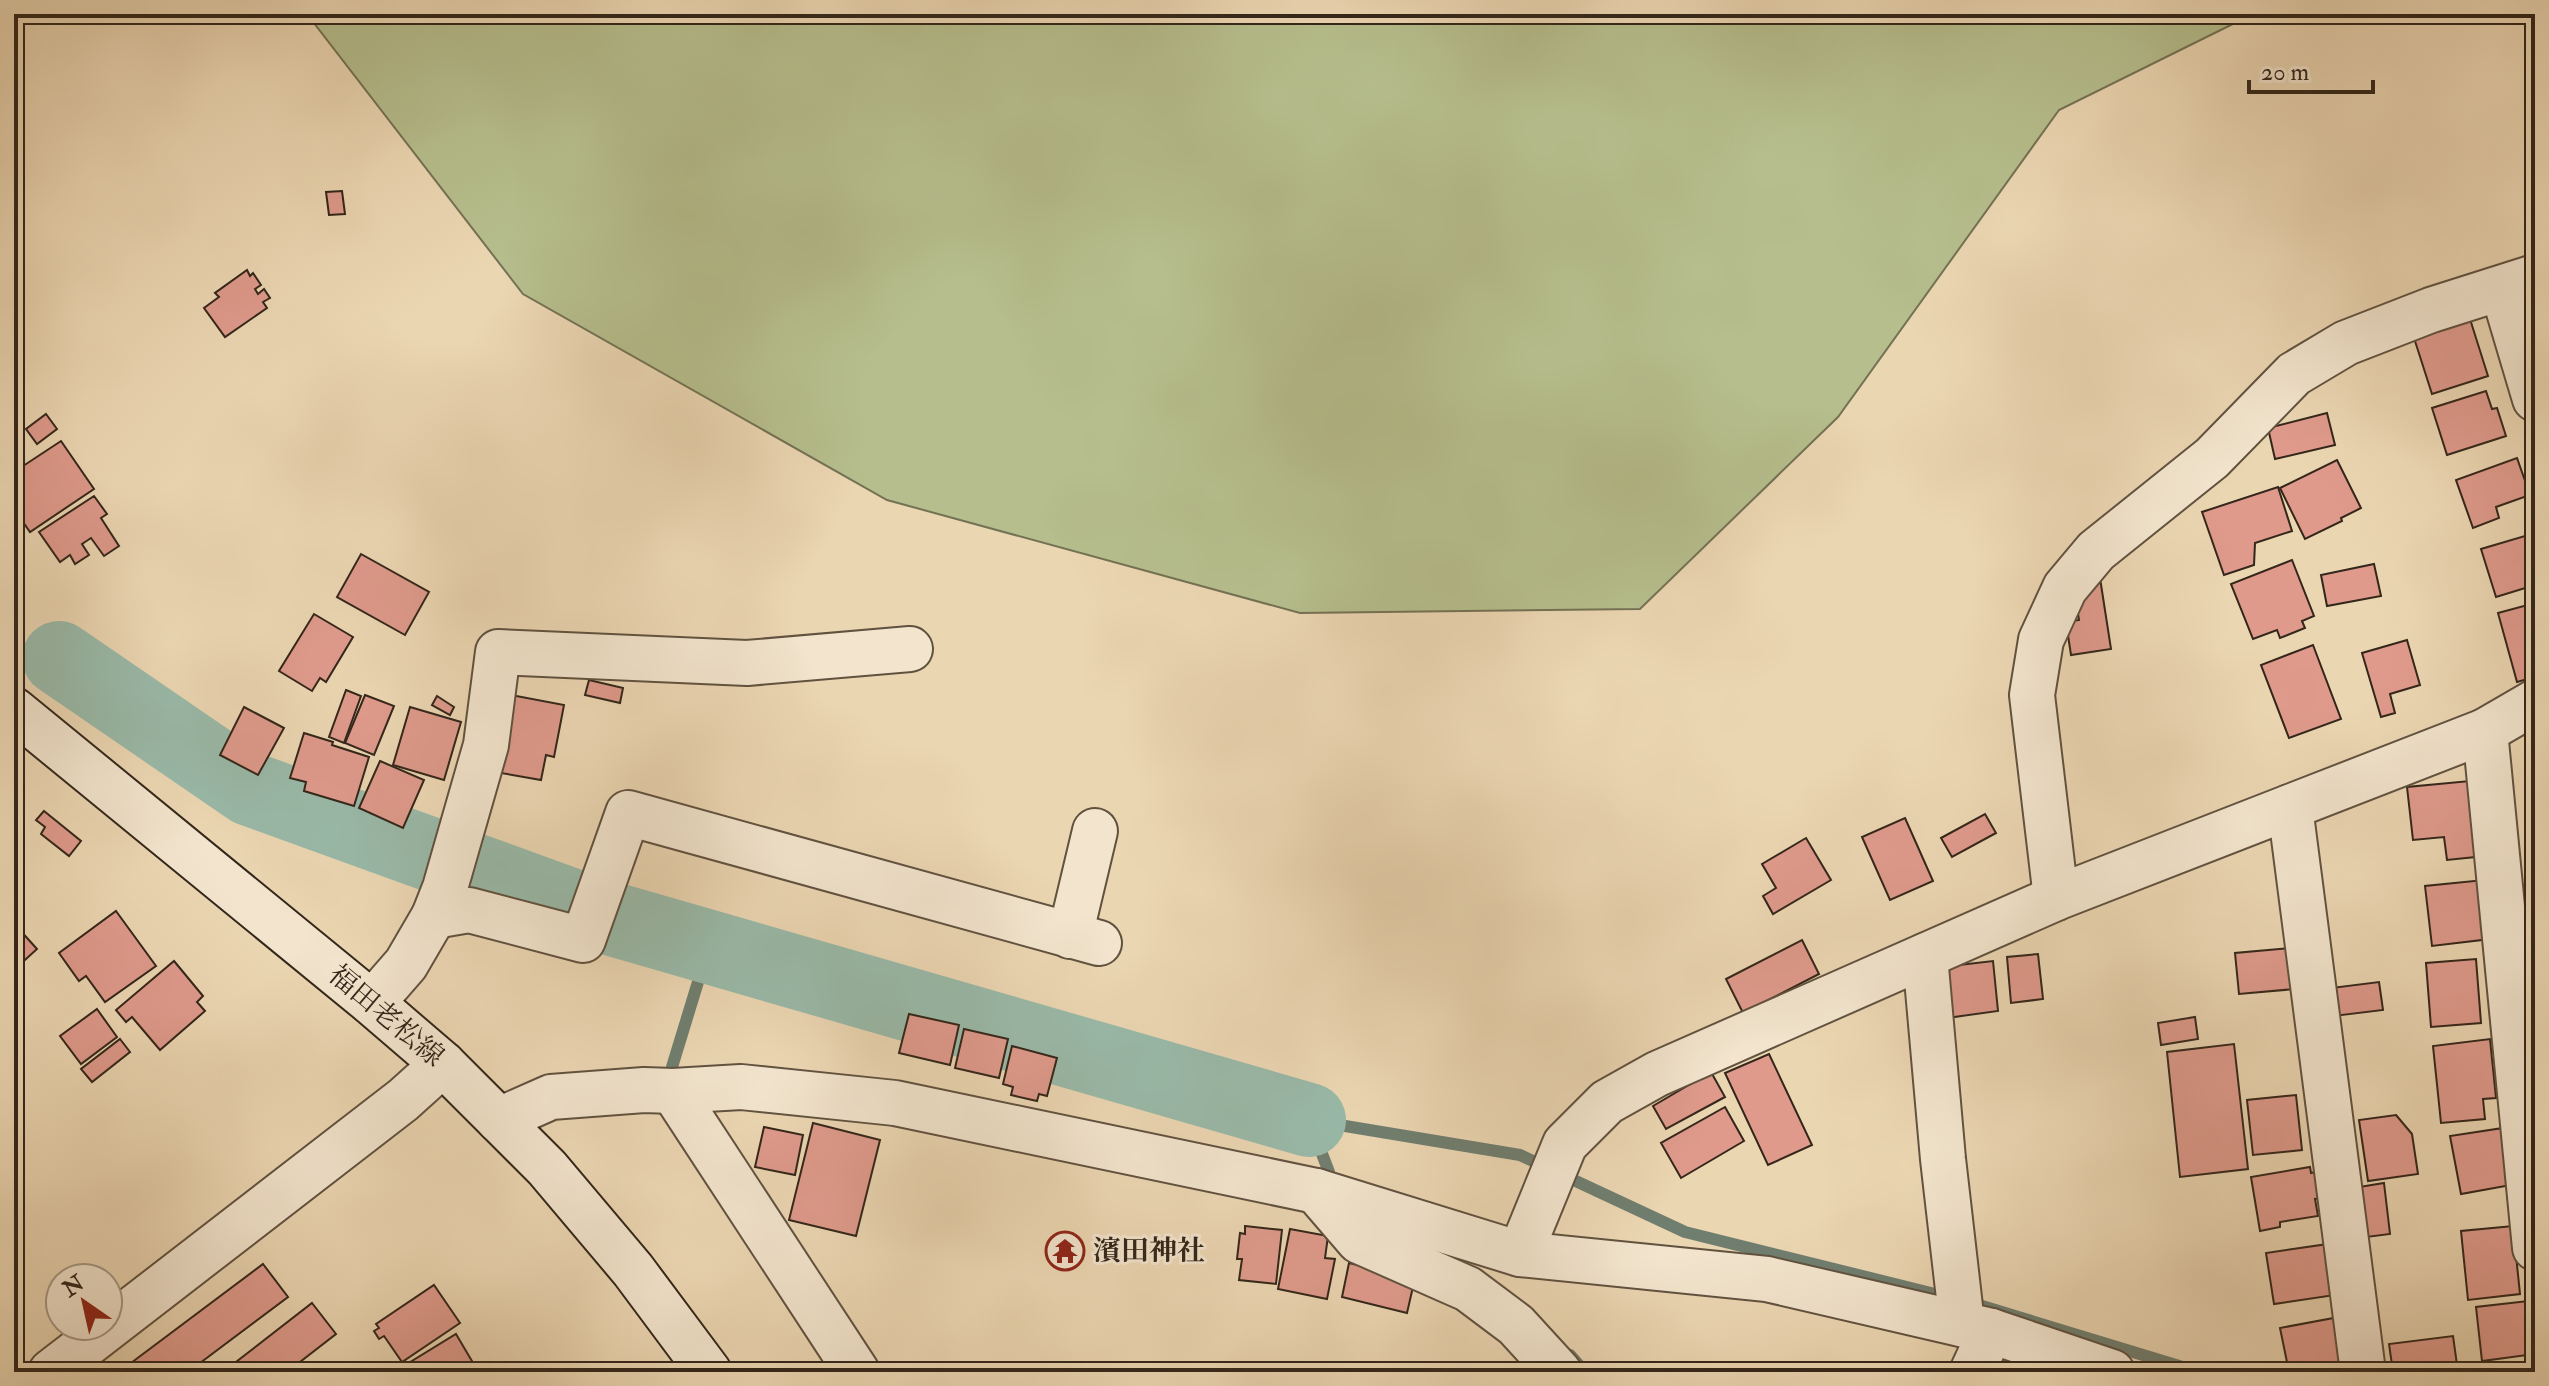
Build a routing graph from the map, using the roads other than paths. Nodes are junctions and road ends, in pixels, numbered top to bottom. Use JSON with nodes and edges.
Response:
{"nodes":[{"id":1,"x":2518,"y":282,"type":"edge"},
{"id":2,"x":2535,"y":399,"type":"edge"},
{"id":3,"x":910,"y":649,"type":"dead end"},
{"id":4,"x":2535,"y":702,"type":"edge"},
{"id":5,"x":14,"y":710,"type":"edge"},
{"id":6,"x":2485,"y":731,"type":"junction"},
{"id":7,"x":2290,"y":807,"type":"junction"},
{"id":8,"x":1095,"y":831,"type":"dead end"},
{"id":9,"x":445,"y":884,"type":"junction"},
{"id":10,"x":2056,"y":898,"type":"junction"},
{"id":11,"x":1925,"y":956,"type":"junction"},
{"id":12,"x":372,"y":1003,"type":"junction"},
{"id":13,"x":443,"y":1064,"type":"junction"},
{"id":14,"x":673,"y":1091,"type":"junction"},
{"id":15,"x":499,"y":1120,"type":"junction"},
{"id":16,"x":1316,"y":1191,"type":"junction"},
{"id":17,"x":2535,"y":1248,"type":"edge"},
{"id":18,"x":1520,"y":1254,"type":"junction"},
{"id":19,"x":1968,"y":1314,"type":"junction"},
{"id":20,"x":51,"y":1372,"type":"edge"},
{"id":21,"x":709,"y":1372,"type":"edge"},
{"id":22,"x":857,"y":1372,"type":"edge"},
{"id":23,"x":1559,"y":1372,"type":"edge"},
{"id":24,"x":1972,"y":1372,"type":"edge"},
{"id":25,"x":2112,"y":1372,"type":"edge"},
{"id":26,"x":2363,"y":1372,"type":"edge"}],
"edges":[{"from":1,"to":2,"type":"street"},
{"from":1,"to":10,"type":"street"},
{"from":3,"to":9,"type":"street"},
{"from":4,"to":6,"type":"street"},
{"from":5,"to":12,"type":"street","name":"福田老松線"},
{"from":6,"to":7,"type":"street"},
{"from":6,"to":17,"type":"street"},
{"from":7,"to":10,"type":"street"},
{"from":7,"to":26,"type":"street"},
{"from":8,"to":9,"type":"street"},
{"from":9,"to":12,"type":"street"},
{"from":10,"to":11,"type":"street"},
{"from":11,"to":18,"type":"street"},
{"from":11,"to":19,"type":"street"},
{"from":12,"to":13,"type":"street","name":"福田老松線"},
{"from":13,"to":15,"type":"street","name":"福田老松線"},
{"from":13,"to":20,"type":"street"},
{"from":14,"to":15,"type":"street"},
{"from":14,"to":16,"type":"street"},
{"from":14,"to":22,"type":"street"},
{"from":15,"to":21,"type":"street","name":"福田老松線"},
{"from":16,"to":18,"type":"street"},
{"from":16,"to":23,"type":"street"},
{"from":18,"to":19,"type":"street"},
{"from":19,"to":24,"type":"street"},
{"from":19,"to":25,"type":"street"}]}
